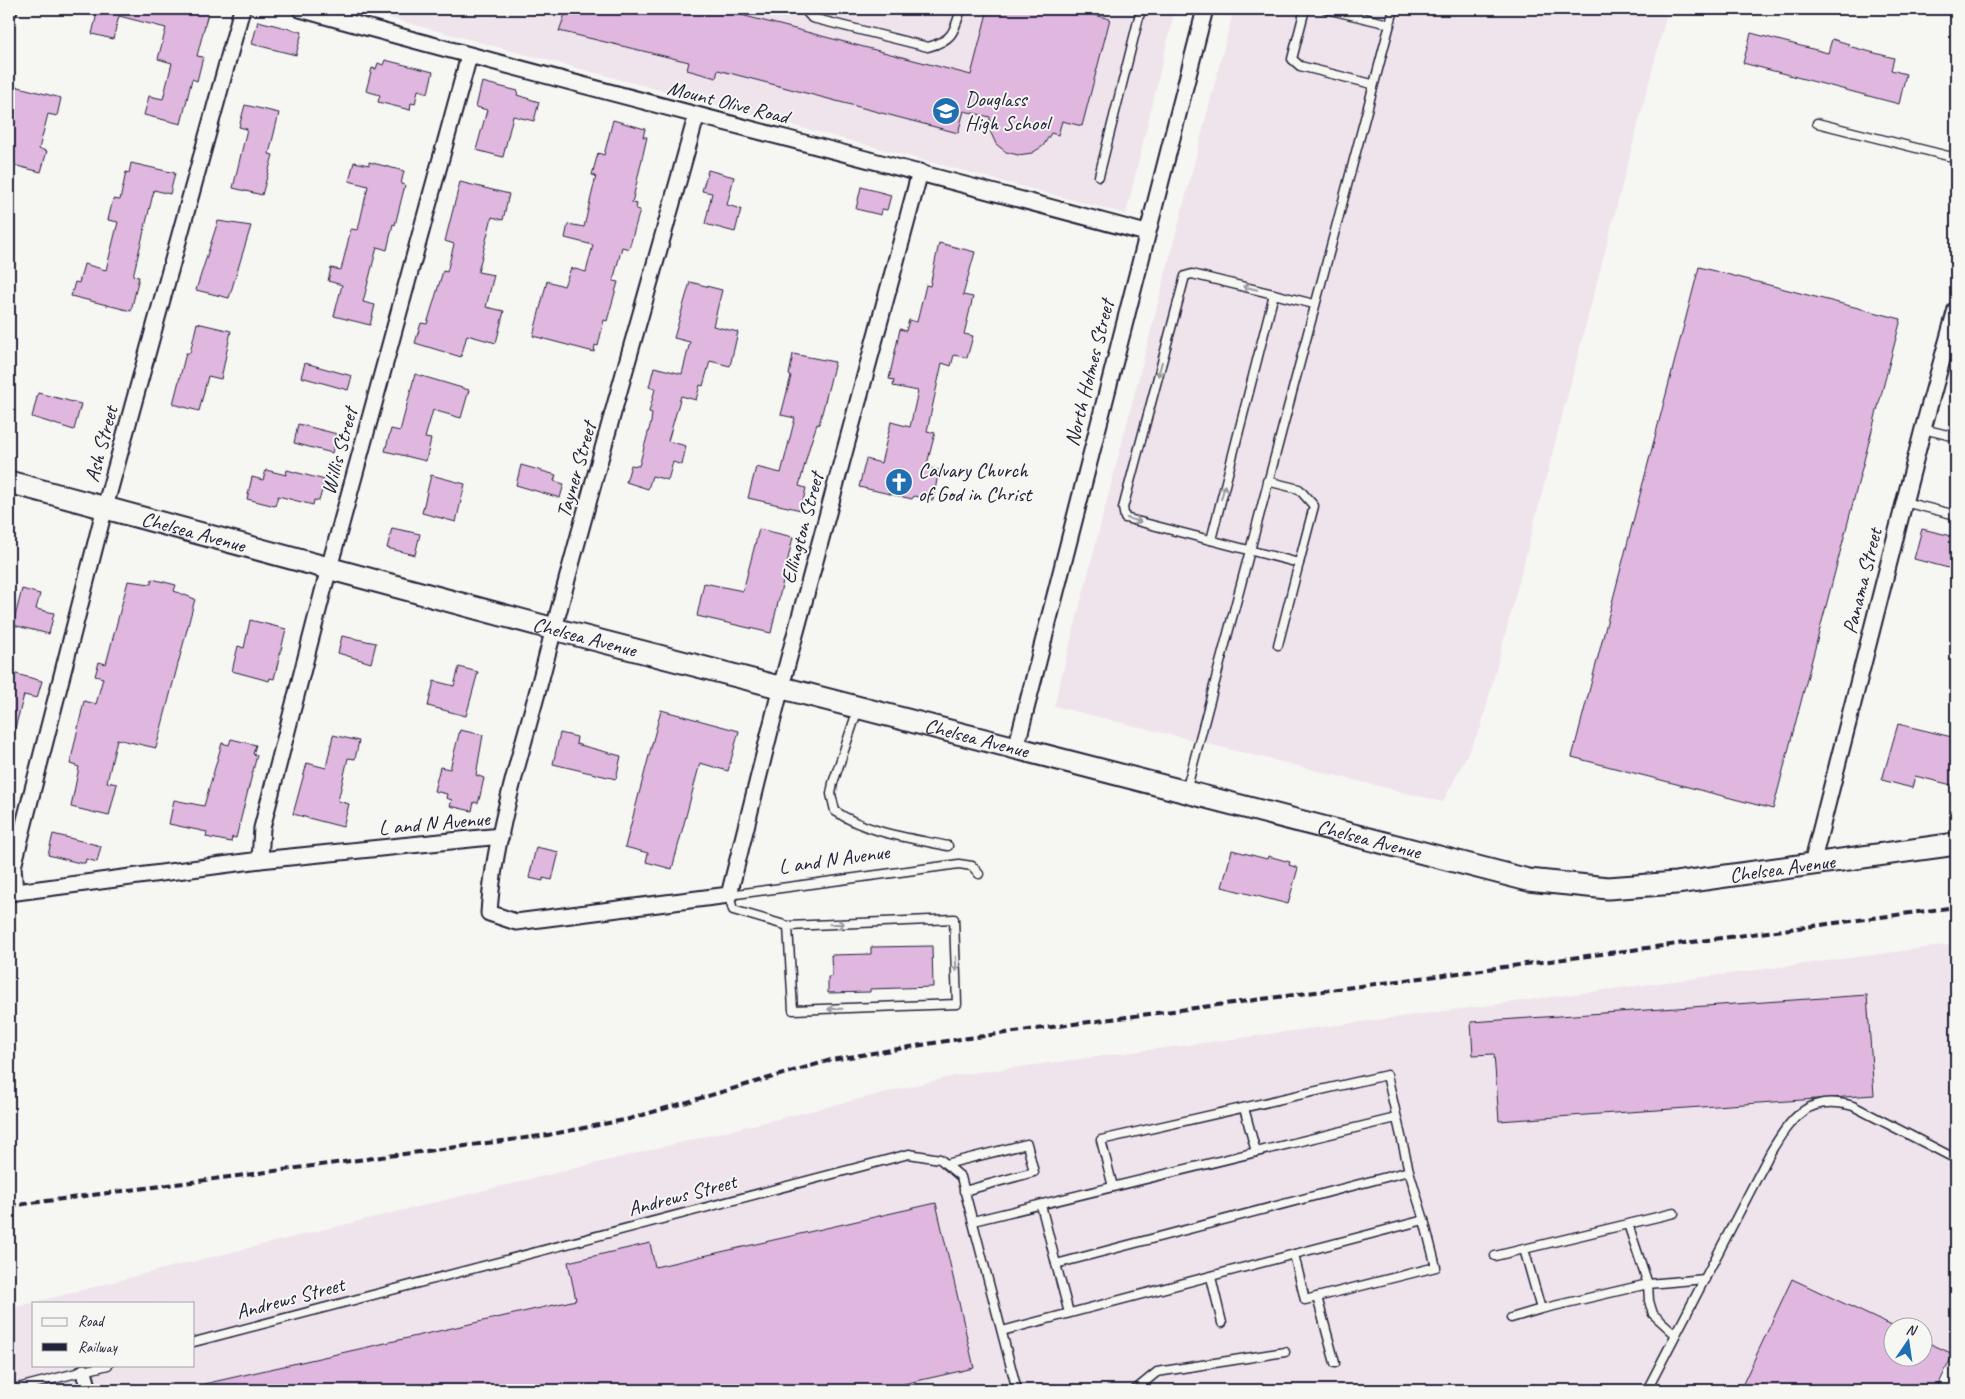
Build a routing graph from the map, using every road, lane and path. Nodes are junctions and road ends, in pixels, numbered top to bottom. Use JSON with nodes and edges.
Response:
{"nodes":[{"id":1,"x":242,"y":9,"type":"edge"},
{"id":2,"x":300,"y":9,"type":"edge"},
{"id":3,"x":804,"y":9,"type":"edge"},
{"id":4,"x":960,"y":9,"type":"edge"},
{"id":5,"x":1142,"y":9,"type":"edge"},
{"id":6,"x":1205,"y":9,"type":"edge"},
{"id":7,"x":1305,"y":9,"type":"edge"},
{"id":8,"x":1326,"y":9,"type":"edge"},
{"id":9,"x":1394,"y":9,"type":"edge"},
{"id":10,"x":1389,"y":24,"type":"junction"},
{"id":11,"x":469,"y":56,"type":"junction"},
{"id":12,"x":1372,"y":84,"type":"junction"},
{"id":13,"x":696,"y":116,"type":"junction"},
{"id":14,"x":1817,"y":123,"type":"dead end"},
{"id":15,"x":1956,"y":158,"type":"edge"},
{"id":16,"x":920,"y":172,"type":"junction"},
{"id":17,"x":1099,"y":176,"type":"dead end"},
{"id":18,"x":1146,"y":233,"type":"junction"},
{"id":19,"x":1274,"y":294,"type":"junction"},
{"id":20,"x":1314,"y":304,"type":"junction"},
{"id":21,"x":1956,"y":308,"type":"edge"},
{"id":22,"x":1923,"y":429,"type":"junction"},
{"id":23,"x":1956,"y":437,"type":"edge"},
{"id":24,"x":1267,"y":481,"type":"junction"},
{"id":25,"x":9,"y":482,"type":"edge"},
{"id":26,"x":1904,"y":502,"type":"junction"},
{"id":27,"x":105,"y":507,"type":"junction"},
{"id":28,"x":1956,"y":515,"type":"edge"},
{"id":29,"x":1211,"y":540,"type":"junction"},
{"id":30,"x":1248,"y":550,"type":"junction"},
{"id":31,"x":1299,"y":562,"type":"junction"},
{"id":32,"x":329,"y":568,"type":"junction"},
{"id":33,"x":554,"y":629,"type":"junction"},
{"id":34,"x":1278,"y":645,"type":"dead end"},
{"id":35,"x":781,"y":687,"type":"junction"},
{"id":36,"x":859,"y":707,"type":"junction"},
{"id":37,"x":1016,"y":748,"type":"junction"},
{"id":38,"x":1185,"y":793,"type":"junction"},
{"id":39,"x":501,"y":836,"type":"junction"},
{"id":40,"x":1956,"y":844,"type":"edge"},
{"id":41,"x":948,"y":846,"type":"dead end"},
{"id":42,"x":260,"y":860,"type":"junction"},
{"id":43,"x":1812,"y":864,"type":"junction"},
{"id":44,"x":979,"y":874,"type":"dead end"},
{"id":45,"x":12,"y":893,"type":"edge"},
{"id":46,"x":730,"y":895,"type":"junction"},
{"id":47,"x":788,"y":926,"type":"junction"},
{"id":48,"x":1244,"y":1108,"type":"junction"},
{"id":49,"x":1396,"y":1118,"type":"junction"},
{"id":50,"x":1256,"y":1152,"type":"junction"},
{"id":51,"x":1956,"y":1159,"type":"edge"},
{"id":52,"x":946,"y":1164,"type":"junction"},
{"id":53,"x":1410,"y":1171,"type":"junction"},
{"id":54,"x":1113,"y":1187,"type":"junction"},
{"id":55,"x":964,"y":1191,"type":"junction"},
{"id":56,"x":1041,"y":1205,"type":"junction"},
{"id":57,"x":1674,"y":1213,"type":"dead end"},
{"id":58,"x":1424,"y":1220,"type":"junction"},
{"id":59,"x":973,"y":1221,"type":"junction"},
{"id":60,"x":1628,"y":1224,"type":"junction"},
{"id":61,"x":1524,"y":1249,"type":"junction"},
{"id":62,"x":1294,"y":1254,"type":"junction"},
{"id":63,"x":1495,"y":1256,"type":"dead end"},
{"id":64,"x":1056,"y":1264,"type":"junction"},
{"id":65,"x":1210,"y":1277,"type":"junction"},
{"id":66,"x":1705,"y":1279,"type":"junction"},
{"id":67,"x":1648,"y":1284,"type":"junction"},
{"id":68,"x":1317,"y":1297,"type":"junction"},
{"id":69,"x":1541,"y":1309,"type":"junction"},
{"id":70,"x":1069,"y":1313,"type":"junction"},
{"id":71,"x":1511,"y":1318,"type":"dead end"},
{"id":72,"x":1222,"y":1323,"type":"dead end"},
{"id":73,"x":1002,"y":1331,"type":"junction"},
{"id":74,"x":1675,"y":1334,"type":"junction"},
{"id":75,"x":195,"y":1342,"type":"edge"},
{"id":76,"x":1285,"y":1352,"type":"dead end"},
{"id":77,"x":1335,"y":1363,"type":"dead end"},
{"id":78,"x":105,"y":1366,"type":"edge"},
{"id":79,"x":84,"y":1372,"type":"junction"},
{"id":80,"x":10,"y":1390,"type":"edge"},
{"id":81,"x":89,"y":1390,"type":"edge"},
{"id":82,"x":1017,"y":1390,"type":"edge"},
{"id":83,"x":1136,"y":1390,"type":"edge"},
{"id":84,"x":1646,"y":1390,"type":"edge"}],
"edges":[{"from":1,"to":27,"type":"street","name":"Ash Street"},
{"from":2,"to":11,"type":"street","name":"Mount Olive Road"},
{"from":3,"to":4,"type":"lane"},
{"from":5,"to":17,"type":"lane"},
{"from":6,"to":18,"type":"street","name":"North Holmes Street"},
{"from":7,"to":12,"type":"lane"},
{"from":8,"to":10,"type":"lane"},
{"from":9,"to":10,"type":"lane"},
{"from":10,"to":12,"type":"lane"},
{"from":11,"to":13,"type":"street","name":"Mount Olive Road"},
{"from":11,"to":32,"type":"street","name":"Willis Street"},
{"from":12,"to":20,"type":"lane"},
{"from":13,"to":16,"type":"street","name":"Mount Olive Road"},
{"from":13,"to":33,"type":"street","name":"Tayner Street"},
{"from":14,"to":15,"type":"lane"},
{"from":16,"to":18,"type":"street","name":"Mount Olive Road"},
{"from":16,"to":35,"type":"street","name":"Ellington Street"},
{"from":18,"to":37,"type":"street","name":"North Holmes Street"},
{"from":19,"to":20,"type":"lane"},
{"from":29,"to":19,"type":"lane","one_way":true},
{"from":19,"to":29,"type":"lane","one_way":true},
{"from":20,"to":24,"type":"lane"},
{"from":21,"to":22,"type":"street","name":"Panama Street"},
{"from":22,"to":23,"type":"lane"},
{"from":22,"to":26,"type":"street","name":"Panama Street"},
{"from":24,"to":30,"type":"lane"},
{"from":24,"to":31,"type":"lane"},
{"from":25,"to":27,"type":"main road","name":"Chelsea Avenue"},
{"from":26,"to":28,"type":"lane"},
{"from":26,"to":43,"type":"street","name":"Panama Street"},
{"from":27,"to":32,"type":"main road","name":"Chelsea Avenue"},
{"from":27,"to":45,"type":"street","name":"Ash Street"},
{"from":29,"to":30,"type":"lane"},
{"from":30,"to":31,"type":"lane"},
{"from":30,"to":38,"type":"lane"},
{"from":31,"to":34,"type":"lane"},
{"from":32,"to":33,"type":"main road","name":"Chelsea Avenue"},
{"from":32,"to":42,"type":"street","name":"Willis Street"},
{"from":33,"to":35,"type":"main road","name":"Chelsea Avenue"},
{"from":33,"to":39,"type":"street","name":"Tayner Street"},
{"from":35,"to":36,"type":"main road","name":"Chelsea Avenue"},
{"from":35,"to":46,"type":"street","name":"Ellington Street"},
{"from":36,"to":37,"type":"main road","name":"Chelsea Avenue"},
{"from":36,"to":41,"type":"lane"},
{"from":37,"to":38,"type":"main road","name":"Chelsea Avenue"},
{"from":38,"to":43,"type":"main road","name":"Chelsea Avenue"},
{"from":39,"to":42,"type":"street","name":"L and N Avenue"},
{"from":39,"to":46,"type":"street","name":"L and N Avenue"},
{"from":40,"to":43,"type":"main road","name":"Chelsea Avenue"},
{"from":42,"to":45,"type":"street","name":"L and N Avenue"},
{"from":44,"to":46,"type":"lane","name":"L and N Avenue"},
{"from":46,"to":47,"type":"lane"},
{"from":47,"to":47,"type":"lane","one_way":true},
{"from":48,"to":49,"type":"lane"},
{"from":48,"to":50,"type":"lane"},
{"from":48,"to":54,"type":"lane"},
{"from":49,"to":50,"type":"lane"},
{"from":49,"to":53,"type":"lane"},
{"from":50,"to":54,"type":"lane"},
{"from":51,"to":66,"type":"lane"},
{"from":52,"to":55,"type":"lane","name":"Andrews Street"},
{"from":52,"to":55,"type":"lane"},
{"from":52,"to":75,"type":"lane","name":"Andrews Street"},
{"from":53,"to":58,"type":"lane"},
{"from":53,"to":64,"type":"lane"},
{"from":54,"to":56,"type":"lane"},
{"from":55,"to":59,"type":"lane","name":"Andrews Street"},
{"from":56,"to":59,"type":"lane"},
{"from":56,"to":64,"type":"lane"},
{"from":57,"to":60,"type":"lane"},
{"from":58,"to":62,"type":"lane"},
{"from":58,"to":68,"type":"lane"},
{"from":59,"to":73,"type":"lane","name":"Andrews Street"},
{"from":60,"to":61,"type":"lane"},
{"from":60,"to":67,"type":"lane"},
{"from":61,"to":63,"type":"lane"},
{"from":61,"to":69,"type":"lane"},
{"from":62,"to":65,"type":"lane"},
{"from":62,"to":68,"type":"lane"},
{"from":64,"to":70,"type":"lane"},
{"from":65,"to":70,"type":"lane"},
{"from":65,"to":72,"type":"lane"},
{"from":66,"to":67,"type":"lane"},
{"from":66,"to":74,"type":"lane"},
{"from":67,"to":69,"type":"lane"},
{"from":67,"to":74,"type":"lane"},
{"from":68,"to":77,"type":"lane"},
{"from":69,"to":71,"type":"lane"},
{"from":70,"to":73,"type":"lane"},
{"from":73,"to":82,"type":"lane","name":"Andrews Street"},
{"from":74,"to":84,"type":"lane"},
{"from":76,"to":83,"type":"lane"},
{"from":78,"to":79,"type":"lane"},
{"from":79,"to":80,"type":"lane"},
{"from":79,"to":81,"type":"street"}]}
